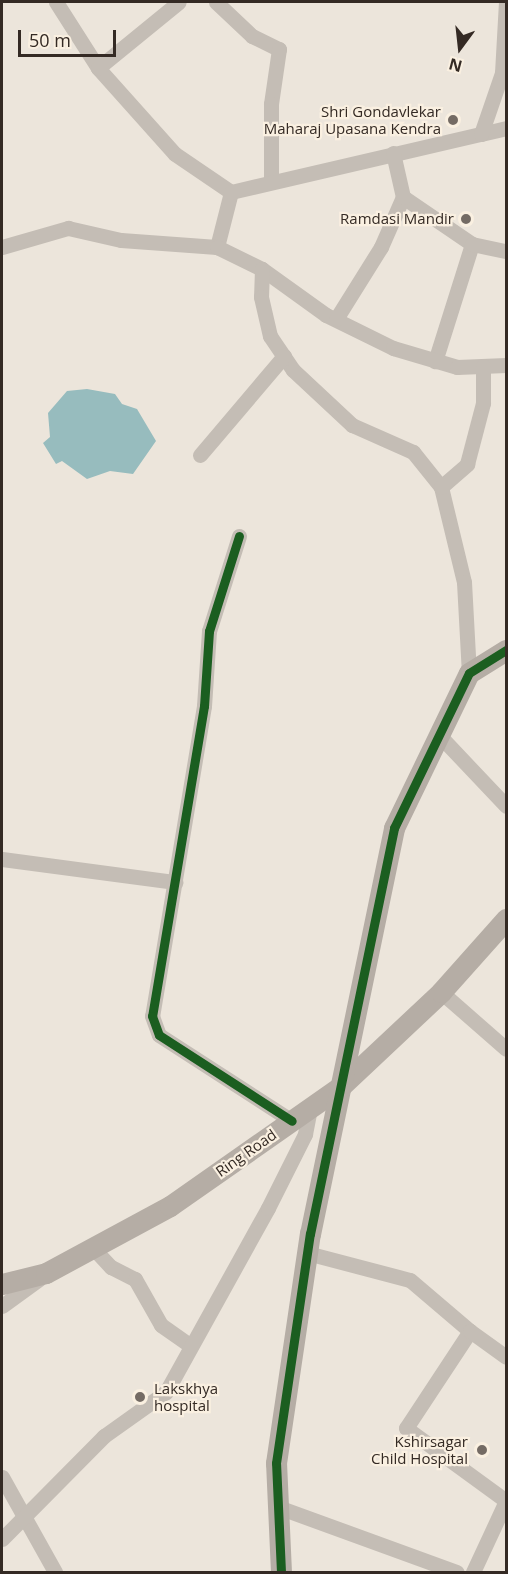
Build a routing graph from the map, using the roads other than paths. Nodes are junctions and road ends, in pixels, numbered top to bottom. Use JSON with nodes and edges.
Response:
{"nodes":[{"id":1,"x":56,"y":2,"type":"edge"},
{"id":2,"x":179,"y":2,"type":"edge"},
{"id":3,"x":216,"y":2,"type":"edge"},
{"id":4,"x":506,"y":2,"type":"edge"},
{"id":5,"x":505,"y":57,"type":"edge"},
{"id":6,"x":98,"y":68,"type":"junction"},
{"id":7,"x":507,"y":128,"type":"edge"},
{"id":8,"x":482,"y":134,"type":"junction"},
{"id":9,"x":393,"y":153,"type":"junction"},
{"id":10,"x":271,"y":181,"type":"junction"},
{"id":11,"x":231,"y":192,"type":"junction"},
{"id":12,"x":403,"y":197,"type":"junction"},
{"id":13,"x":472,"y":244,"type":"junction"},
{"id":14,"x":2,"y":247,"type":"edge"},
{"id":15,"x":217,"y":247,"type":"junction"},
{"id":16,"x":507,"y":251,"type":"edge"},
{"id":17,"x":262,"y":269,"type":"junction"},
{"id":18,"x":336,"y":320,"type":"junction"},
{"id":19,"x":284,"y":356,"type":"junction"},
{"id":20,"x":435,"y":361,"type":"junction"},
{"id":21,"x":507,"y":365,"type":"edge"},
{"id":22,"x":483,"y":366,"type":"junction"},
{"id":23,"x":200,"y":455,"type":"dead end"},
{"id":24,"x":441,"y":487,"type":"junction"},
{"id":25,"x":238,"y":536,"type":"dead end"},
{"id":26,"x":507,"y":651,"type":"edge"},
{"id":27,"x":469,"y":673,"type":"junction"},
{"id":28,"x":438,"y":734,"type":"junction"},
{"id":29,"x":507,"y":806,"type":"edge"},
{"id":30,"x":2,"y":859,"type":"edge"},
{"id":31,"x":175,"y":882,"type":"junction"},
{"id":32,"x":507,"y":919,"type":"edge"},
{"id":33,"x":441,"y":992,"type":"junction"},
{"id":34,"x":507,"y":1049,"type":"edge"},
{"id":35,"x":340,"y":1087,"type":"junction"},
{"id":36,"x":310,"y":1108,"type":"junction"},
{"id":37,"x":292,"y":1121,"type":"junction"},
{"id":38,"x":94,"y":1249,"type":"junction"},
{"id":39,"x":307,"y":1253,"type":"junction"},
{"id":40,"x":46,"y":1273,"type":"junction"},
{"id":41,"x":2,"y":1284,"type":"edge"},
{"id":42,"x":2,"y":1306,"type":"edge"},
{"id":43,"x":470,"y":1331,"type":"junction"},
{"id":44,"x":190,"y":1345,"type":"junction"},
{"id":45,"x":507,"y":1357,"type":"edge"},
{"id":46,"x":2,"y":1477,"type":"edge"},
{"id":47,"x":506,"y":1501,"type":"edge"},
{"id":48,"x":278,"y":1507,"type":"junction"},
{"id":49,"x":27,"y":1518,"type":"junction"},
{"id":50,"x":2,"y":1539,"type":"edge"},
{"id":51,"x":55,"y":1572,"type":"edge"},
{"id":52,"x":281,"y":1572,"type":"edge"},
{"id":53,"x":457,"y":1572,"type":"edge"},
{"id":54,"x":473,"y":1572,"type":"edge"}],
"edges":[{"from":1,"to":6,"type":"street"},
{"from":2,"to":6,"type":"street"},
{"from":3,"to":10,"type":"street"},
{"from":4,"to":5,"type":"street"},
{"from":5,"to":8,"type":"street"},
{"from":6,"to":11,"type":"street"},
{"from":7,"to":8,"type":"street"},
{"from":8,"to":9,"type":"street"},
{"from":9,"to":10,"type":"street"},
{"from":9,"to":12,"type":"street"},
{"from":10,"to":11,"type":"street"},
{"from":11,"to":15,"type":"street"},
{"from":12,"to":13,"type":"street"},
{"from":12,"to":18,"type":"street"},
{"from":13,"to":16,"type":"street"},
{"from":13,"to":20,"type":"street"},
{"from":14,"to":15,"type":"street"},
{"from":15,"to":17,"type":"street"},
{"from":17,"to":18,"type":"street"},
{"from":17,"to":19,"type":"street"},
{"from":18,"to":20,"type":"street"},
{"from":19,"to":23,"type":"street"},
{"from":19,"to":24,"type":"street"},
{"from":20,"to":22,"type":"street"},
{"from":21,"to":22,"type":"street"},
{"from":22,"to":24,"type":"street"},
{"from":24,"to":27,"type":"street"},
{"from":25,"to":31,"type":"street"},
{"from":26,"to":27,"type":"street"},
{"from":27,"to":28,"type":"street"},
{"from":28,"to":29,"type":"street"},
{"from":28,"to":35,"type":"street"},
{"from":30,"to":31,"type":"street"},
{"from":31,"to":37,"type":"street"},
{"from":32,"to":33,"type":"street","name":"Ring Road"},
{"from":33,"to":34,"type":"street"},
{"from":33,"to":35,"type":"street","name":"Ring Road"},
{"from":35,"to":36,"type":"street","name":"Ring Road"},
{"from":35,"to":39,"type":"street"},
{"from":36,"to":37,"type":"street","name":"Ring Road"},
{"from":36,"to":44,"type":"street"},
{"from":37,"to":38,"type":"street","name":"Ring Road"},
{"from":38,"to":40,"type":"street","name":"Ring Road"},
{"from":38,"to":44,"type":"street"},
{"from":39,"to":43,"type":"street"},
{"from":39,"to":48,"type":"street"},
{"from":40,"to":41,"type":"street","name":"Ring Road"},
{"from":40,"to":42,"type":"street"},
{"from":43,"to":45,"type":"street"},
{"from":43,"to":47,"type":"street"},
{"from":44,"to":49,"type":"street"},
{"from":46,"to":49,"type":"street"},
{"from":47,"to":54,"type":"street"},
{"from":48,"to":52,"type":"street"},
{"from":48,"to":53,"type":"street"},
{"from":49,"to":50,"type":"street"},
{"from":49,"to":51,"type":"street"}]}
